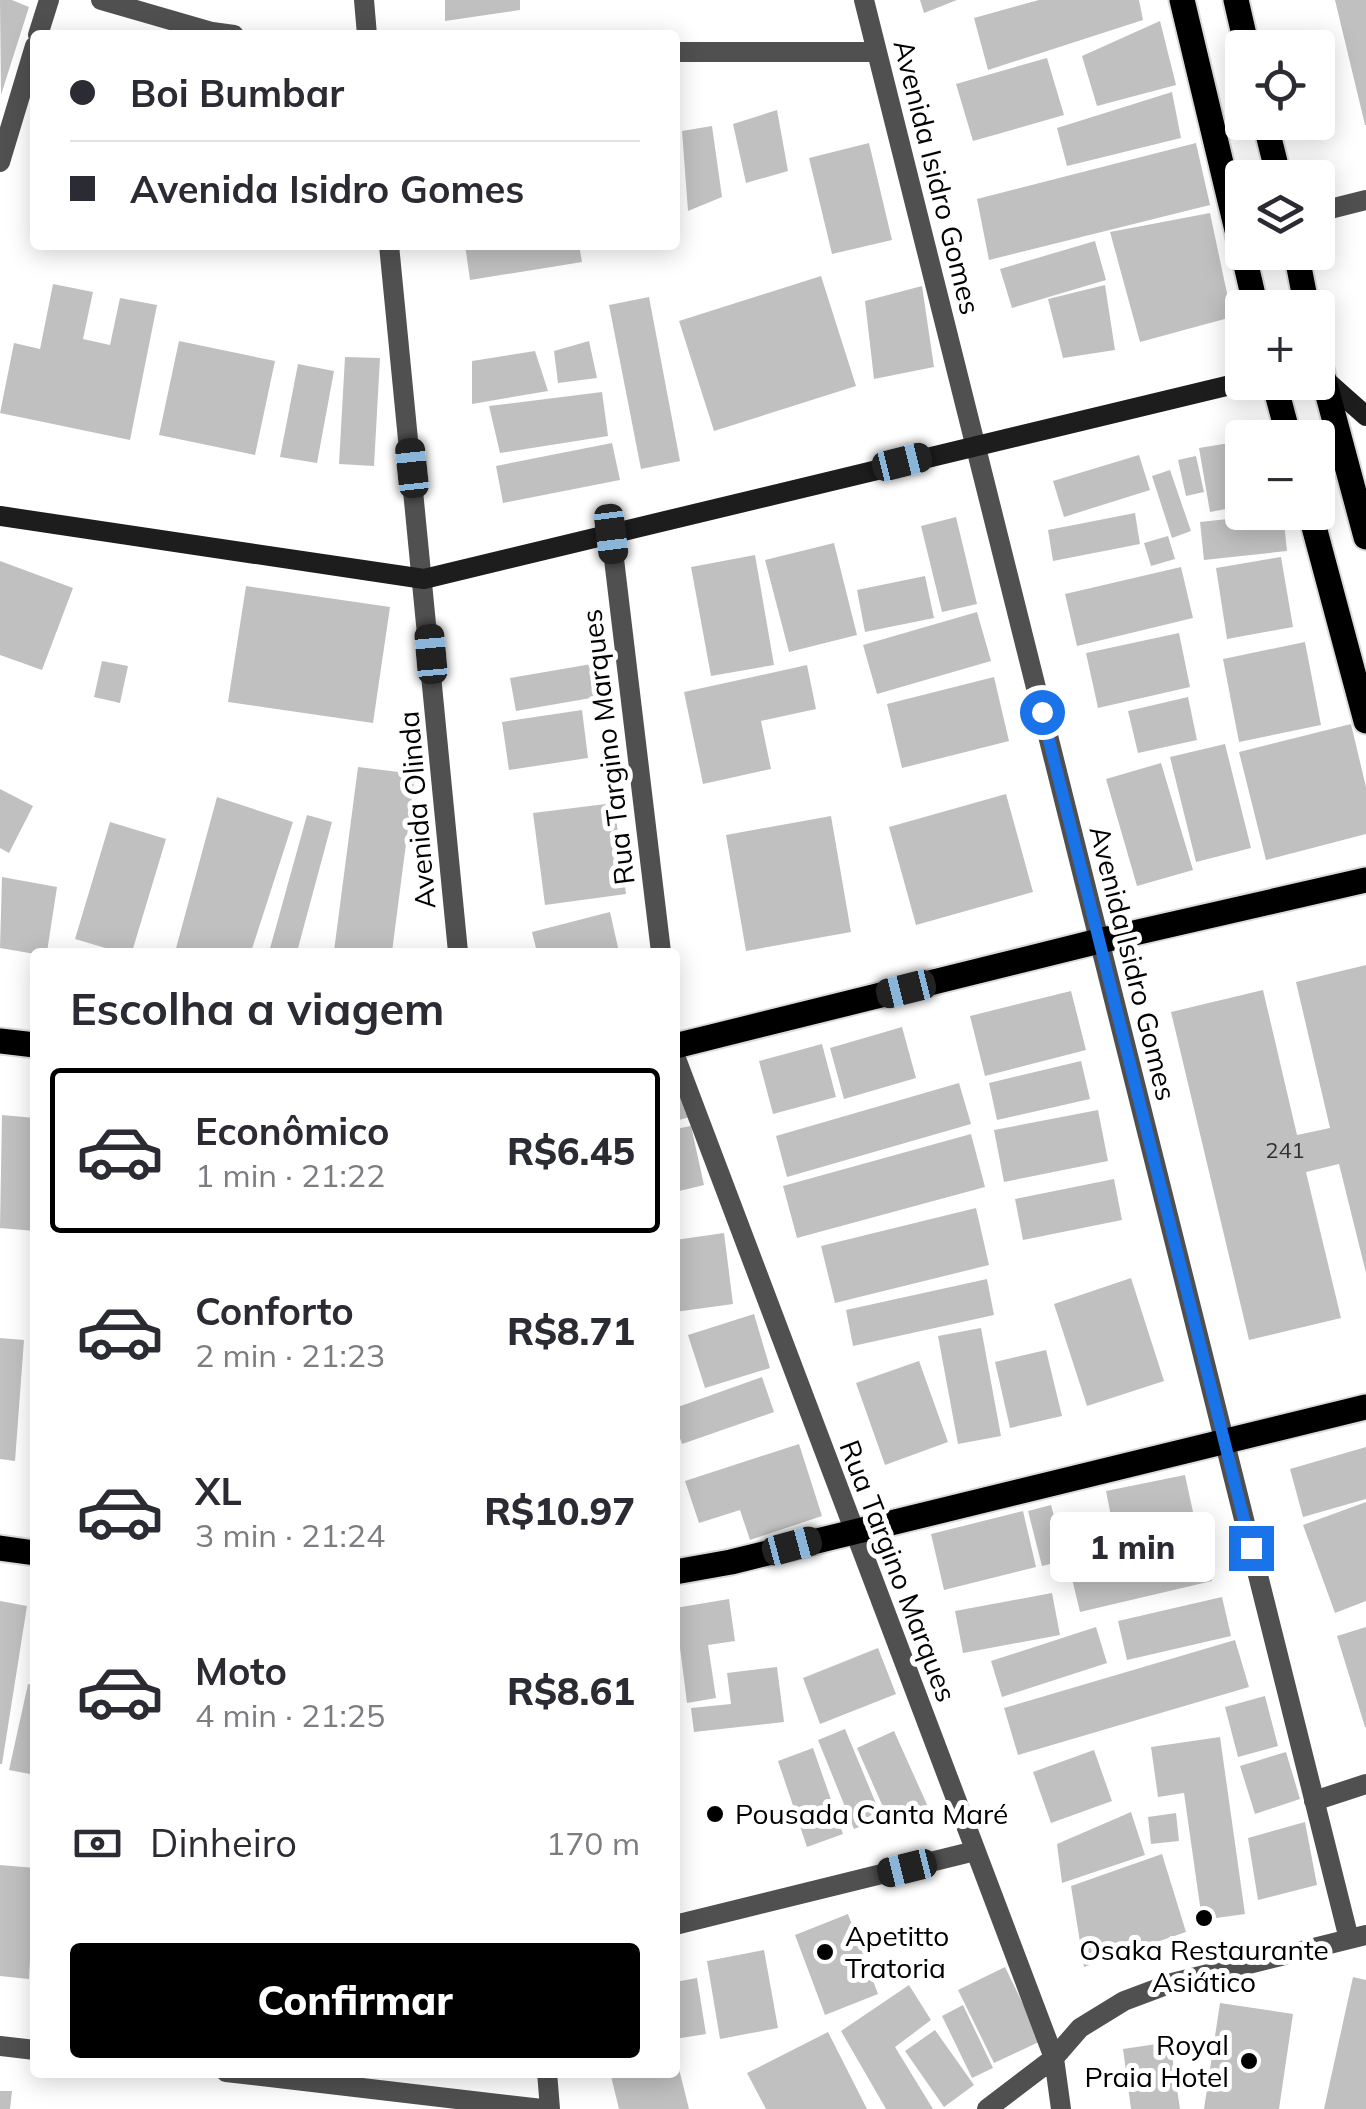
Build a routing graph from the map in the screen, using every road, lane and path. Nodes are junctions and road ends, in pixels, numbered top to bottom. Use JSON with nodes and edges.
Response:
{"nodes":[{"id":1,"x":49,"y":0,"type":"edge"},
{"id":2,"x":101,"y":0,"type":"edge"},
{"id":3,"x":364,"y":0,"type":"edge"},
{"id":4,"x":864,"y":0,"type":"edge"},
{"id":5,"x":1182,"y":0,"type":"edge"},
{"id":6,"x":1236,"y":0,"type":"edge"},
{"id":7,"x":40,"y":30,"type":"edge"},
{"id":8,"x":205,"y":30,"type":"edge"},
{"id":9,"x":367,"y":30,"type":"edge"},
{"id":10,"x":1243,"y":30,"type":"edge"},
{"id":11,"x":680,"y":52,"type":"edge"},
{"id":12,"x":877,"y":52,"type":"junction"},
{"id":13,"x":30,"y":63,"type":"edge"},
{"id":14,"x":0,"y":162,"type":"edge"},
{"id":15,"x":1225,"y":178,"type":"edge"},
{"id":16,"x":1366,"y":200,"type":"edge"},
{"id":17,"x":1335,"y":208,"type":"edge"},
{"id":18,"x":390,"y":250,"type":"edge"},
{"id":19,"x":1225,"y":386,"type":"edge"},
{"id":20,"x":1335,"y":386,"type":"edge"},
{"id":21,"x":1327,"y":400,"type":"edge"},
{"id":22,"x":1366,"y":416,"type":"edge"},
{"id":23,"x":975,"y":444,"type":"junction"},
{"id":24,"x":0,"y":516,"type":"edge"},
{"id":25,"x":1315,"y":530,"type":"edge"},
{"id":26,"x":611,"y":534,"type":"junction"},
{"id":27,"x":1366,"y":537,"type":"edge"},
{"id":28,"x":424,"y":579,"type":"junction"},
{"id":29,"x":1366,"y":721,"type":"edge"},
{"id":30,"x":1366,"y":880,"type":"edge"},
{"id":31,"x":1100,"y":941,"type":"junction"},
{"id":32,"x":458,"y":948,"type":"edge"},
{"id":33,"x":660,"y":948,"type":"edge"},
{"id":34,"x":0,"y":1041,"type":"edge"},
{"id":35,"x":30,"y":1044,"type":"edge"},
{"id":36,"x":680,"y":1045,"type":"edge"},
{"id":37,"x":680,"y":1069,"type":"edge"},
{"id":38,"x":1366,"y":1407,"type":"edge"},
{"id":39,"x":1224,"y":1439,"type":"junction"},
{"id":40,"x":853,"y":1530,"type":"junction"},
{"id":41,"x":0,"y":1548,"type":"edge"},
{"id":42,"x":30,"y":1552,"type":"edge"},
{"id":43,"x":680,"y":1571,"type":"edge"},
{"id":44,"x":1366,"y":1784,"type":"edge"},
{"id":45,"x":1314,"y":1801,"type":"junction"},
{"id":46,"x":975,"y":1851,"type":"junction"},
{"id":47,"x":680,"y":1924,"type":"edge"},
{"id":48,"x":1357,"y":1937,"type":"edge"},
{"id":49,"x":0,"y":2046,"type":"edge"},
{"id":50,"x":30,"y":2049,"type":"edge"},
{"id":51,"x":1054,"y":2058,"type":"junction"},
{"id":52,"x":277,"y":2078,"type":"edge"},
{"id":53,"x":548,"y":2078,"type":"edge"},
{"id":54,"x":542,"y":2109,"type":"edge"},
{"id":55,"x":550,"y":2109,"type":"edge"},
{"id":56,"x":987,"y":2109,"type":"edge"},
{"id":57,"x":1061,"y":2109,"type":"edge"}],
"edges":[{"from":1,"to":7,"type":"street"},
{"from":2,"to":8,"type":"street"},
{"from":3,"to":9,"type":"street"},
{"from":4,"to":12,"type":"street","name":"Avenida Isidro Gomes"},
{"from":5,"to":15,"type":"main road"},
{"from":6,"to":10,"type":"main road"},
{"from":11,"to":12,"type":"street"},
{"from":12,"to":23,"type":"street","name":"Avenida Isidro Gomes"},
{"from":13,"to":14,"type":"street"},
{"from":16,"to":17,"type":"street"},
{"from":18,"to":28,"type":"street","name":"Avenida Olinda"},
{"from":19,"to":23,"type":"main road"},
{"from":20,"to":22,"type":"main road"},
{"from":21,"to":27,"type":"main road"},
{"from":23,"to":26,"type":"main road"},
{"from":23,"to":31,"type":"street","name":"Avenida Isidro Gomes"},
{"from":24,"to":28,"type":"main road"},
{"from":25,"to":29,"type":"main road"},
{"from":26,"to":28,"type":"main road"},
{"from":26,"to":33,"type":"street","name":"Rua Targino Marques"},
{"from":28,"to":32,"type":"street","name":"Avenida Olinda"},
{"from":30,"to":31,"type":"main road"},
{"from":31,"to":36,"type":"main road"},
{"from":31,"to":39,"type":"street","name":"Avenida Isidro Gomes"},
{"from":34,"to":35,"type":"main road"},
{"from":37,"to":40,"type":"street","name":"Rua Targino Marques"},
{"from":38,"to":39,"type":"main road"},
{"from":39,"to":40,"type":"main road"},
{"from":39,"to":45,"type":"street","name":"Avenida Isidro Gomes"},
{"from":40,"to":43,"type":"main road"},
{"from":40,"to":46,"type":"street","name":"Rua Targino Marques"},
{"from":41,"to":42,"type":"main road"},
{"from":44,"to":45,"type":"street"},
{"from":45,"to":48,"type":"street","name":"Avenida Isidro Gomes"},
{"from":46,"to":47,"type":"street"},
{"from":46,"to":51,"type":"street","name":"Rua Targino Marques"},
{"from":48,"to":51,"type":"street"},
{"from":49,"to":50,"type":"street"},
{"from":51,"to":56,"type":"street"},
{"from":51,"to":57,"type":"street","name":"Rua Targino Marques"},
{"from":52,"to":54,"type":"street"},
{"from":53,"to":55,"type":"street"}]}
